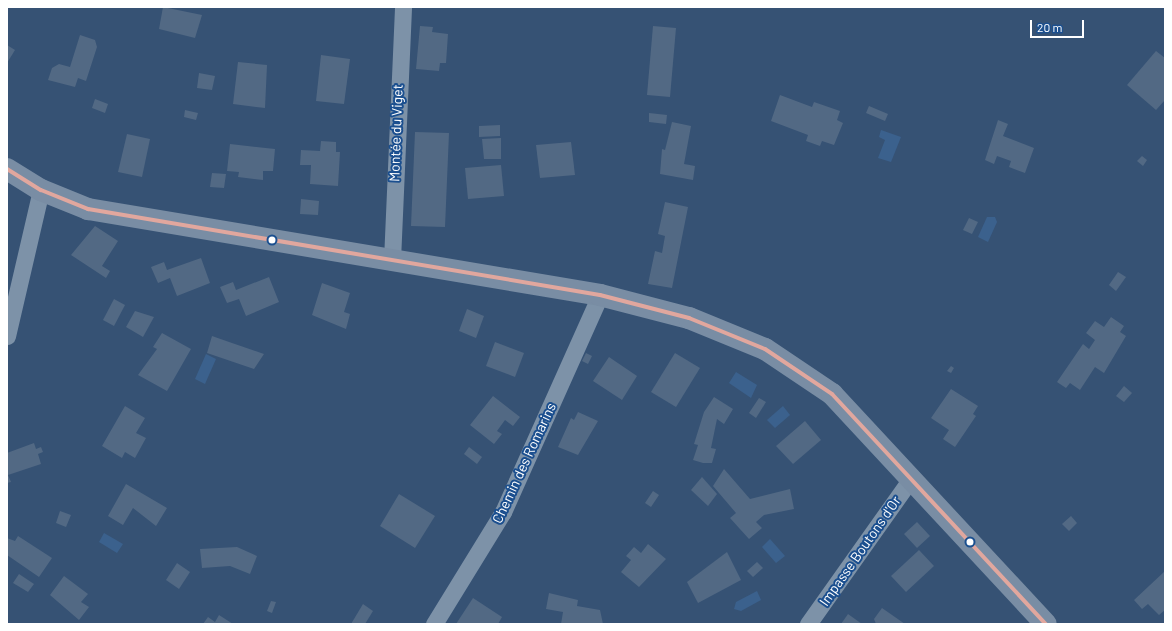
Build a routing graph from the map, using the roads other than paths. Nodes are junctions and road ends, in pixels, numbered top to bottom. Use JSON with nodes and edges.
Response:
{"nodes":[{"id":1,"x":403,"y":7,"type":"edge"},
{"id":2,"x":7,"y":169,"type":"edge"},
{"id":3,"x":41,"y":190,"type":"junction"},
{"id":4,"x":392,"y":260,"type":"junction"},
{"id":5,"x":600,"y":295,"type":"junction"},
{"id":6,"x":7,"y":336,"type":"edge"},
{"id":7,"x":912,"y":477,"type":"junction"},
{"id":8,"x":434,"y":624,"type":"edge"},
{"id":9,"x":808,"y":624,"type":"edge"},
{"id":10,"x":1046,"y":624,"type":"edge"}],
"edges":[{"from":1,"to":4,"type":"street","name":"Montée du Viget"},
{"from":2,"to":3,"type":"street"},
{"from":3,"to":4,"type":"street"},
{"from":3,"to":6,"type":"street"},
{"from":4,"to":5,"type":"street"},
{"from":5,"to":7,"type":"street"},
{"from":5,"to":8,"type":"street","name":"Chemin des Romarins"},
{"from":7,"to":9,"type":"street","name":"Impasse Boutons d'Or"},
{"from":7,"to":10,"type":"street"}]}
